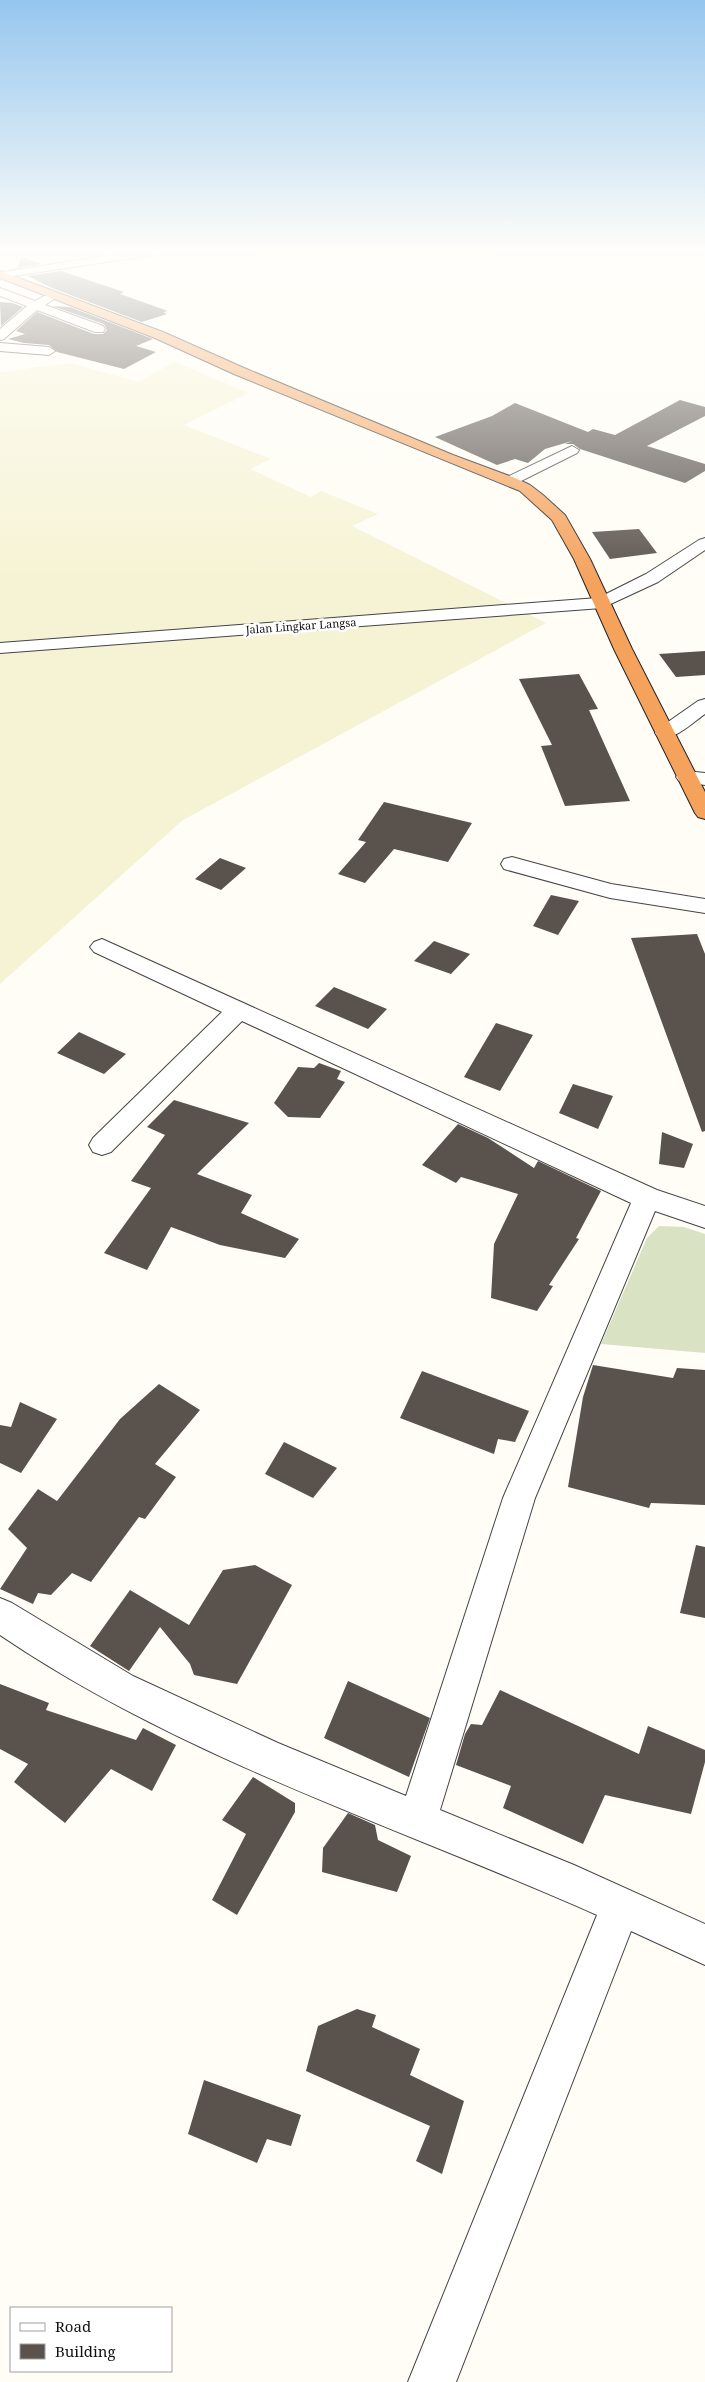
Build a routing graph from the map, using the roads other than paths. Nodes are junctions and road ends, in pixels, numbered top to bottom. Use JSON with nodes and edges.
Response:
{"nodes":[{"id":1,"x":217,"y":361,"type":"edge"},
{"id":2,"x":572,"y":450,"type":"dead end"},
{"id":3,"x":510,"y":481,"type":"junction"},
{"id":4,"x":705,"y":543,"type":"edge"},
{"id":5,"x":602,"y":603,"type":"junction"},
{"id":6,"x":0,"y":648,"type":"edge"},
{"id":7,"x":705,"y":705,"type":"edge"},
{"id":8,"x":665,"y":733,"type":"junction"},
{"id":9,"x":696,"y":778,"type":"edge"},
{"id":10,"x":705,"y":813,"type":"edge"},
{"id":11,"x":512,"y":864,"type":"dead end"},
{"id":12,"x":705,"y":906,"type":"edge"},
{"id":13,"x":102,"y":947,"type":"dead end"},
{"id":14,"x":239,"y":1010,"type":"junction"},
{"id":15,"x":102,"y":1145,"type":"dead end"},
{"id":16,"x":647,"y":1198,"type":"junction"},
{"id":17,"x":705,"y":1217,"type":"edge"},
{"id":18,"x":1,"y":1619,"type":"edge"},
{"id":19,"x":418,"y":1820,"type":"junction"},
{"id":20,"x":621,"y":1906,"type":"junction"},
{"id":21,"x":705,"y":1945,"type":"edge"},
{"id":22,"x":432,"y":2382,"type":"edge"}],
"edges":[{"from":1,"to":3,"type":"highway"},
{"from":2,"to":3,"type":"street"},
{"from":3,"to":5,"type":"highway"},
{"from":4,"to":5,"type":"street"},
{"from":5,"to":6,"type":"street","name":"Jalan Lingkar Langsa"},
{"from":5,"to":8,"type":"highway"},
{"from":7,"to":8,"type":"street"},
{"from":8,"to":9,"type":"highway"},
{"from":9,"to":10,"type":"highway"},
{"from":11,"to":12,"type":"street"},
{"from":13,"to":14,"type":"street"},
{"from":14,"to":15,"type":"street"},
{"from":14,"to":16,"type":"street"},
{"from":16,"to":17,"type":"street"},
{"from":16,"to":19,"type":"street"},
{"from":18,"to":19,"type":"street"},
{"from":19,"to":20,"type":"street"},
{"from":20,"to":21,"type":"street"},
{"from":20,"to":22,"type":"street"}]}
